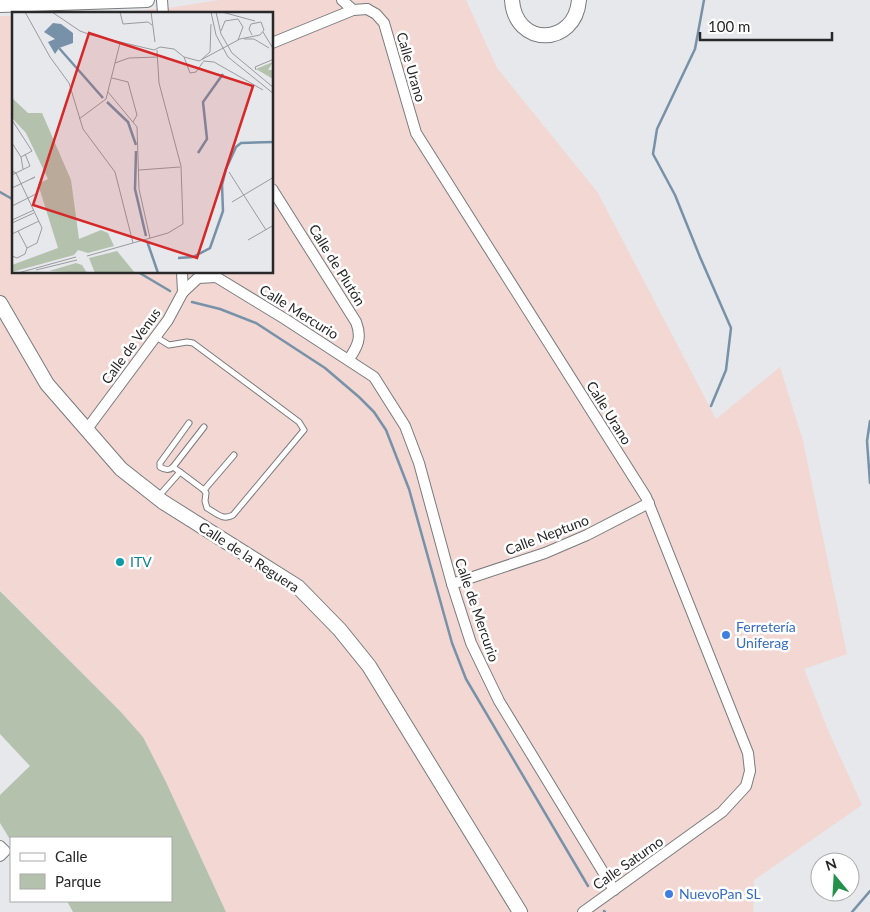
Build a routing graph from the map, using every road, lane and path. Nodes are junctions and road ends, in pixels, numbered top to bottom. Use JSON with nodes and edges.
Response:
{"nodes":[{"id":1,"x":147,"y":0,"type":"edge"},
{"id":2,"x":342,"y":0,"type":"edge"},
{"id":3,"x":512,"y":0,"type":"edge"},
{"id":4,"x":579,"y":0,"type":"edge"},
{"id":5,"x":365,"y":4,"type":"edge"},
{"id":6,"x":0,"y":6,"type":"edge"},
{"id":7,"x":354,"y":10,"type":"junction"},
{"id":8,"x":274,"y":42,"type":"edge"},
{"id":9,"x":274,"y":192,"type":"edge"},
{"id":10,"x":182,"y":274,"type":"edge"},
{"id":11,"x":212,"y":275,"type":"edge"},
{"id":12,"x":183,"y":292,"type":"junction"},
{"id":13,"x":0,"y":303,"type":"edge"},
{"id":14,"x":156,"y":337,"type":"junction"},
{"id":15,"x":349,"y":359,"type":"junction"},
{"id":16,"x":374,"y":377,"type":"joint"},
{"id":17,"x":189,"y":423,"type":"dead end"},
{"id":18,"x":204,"y":427,"type":"dead end"},
{"id":19,"x":87,"y":429,"type":"junction"},
{"id":20,"x":234,"y":455,"type":"dead end"},
{"id":21,"x":173,"y":466,"type":"junction"},
{"id":22,"x":180,"y":472,"type":"junction"},
{"id":23,"x":204,"y":490,"type":"junction"},
{"id":24,"x":158,"y":498,"type":"junction"},
{"id":25,"x":649,"y":503,"type":"junction"},
{"id":26,"x":452,"y":584,"type":"junction"},
{"id":27,"x":689,"y":837,"type":"joint"},
{"id":28,"x":614,"y":890,"type":"junction"},
{"id":29,"x":520,"y":912,"type":"edge"},
{"id":30,"x":584,"y":912,"type":"edge"}],
"edges":[{"from":1,"to":6,"type":"street"},
{"from":2,"to":7,"type":"street"},
{"from":3,"to":4,"type":"street"},
{"from":5,"to":7,"type":"street"},
{"from":5,"to":25,"type":"street","name":"Calle Urano"},
{"from":7,"to":8,"type":"street"},
{"from":9,"to":15,"type":"street","name":"Calle de Plutón"},
{"from":10,"to":12,"type":"street"},
{"from":11,"to":12,"type":"street"},
{"from":11,"to":15,"type":"street","name":"Calle Mercurio"},
{"from":12,"to":14,"type":"street","name":"Calle de Venus"},
{"from":13,"to":19,"type":"street","name":"Calle de la Reguera"},
{"from":14,"to":19,"type":"street","name":"Calle de Venus"},
{"from":14,"to":23,"type":"lane"},
{"from":15,"to":16,"type":"street","name":"Calle Mercurio"},
{"from":16,"to":26,"type":"street","name":"Calle de Mercurio"},
{"from":17,"to":21,"type":"lane"},
{"from":18,"to":21,"type":"lane"},
{"from":19,"to":24,"type":"street","name":"Calle de la Reguera"},
{"from":20,"to":23,"type":"lane"},
{"from":21,"to":22,"type":"lane"},
{"from":22,"to":23,"type":"lane"},
{"from":22,"to":24,"type":"lane"},
{"from":24,"to":29,"type":"street","name":"Calle de la Reguera"},
{"from":25,"to":26,"type":"street","name":"Calle Neptuno"},
{"from":25,"to":27,"type":"street","name":"Calle Urano"},
{"from":26,"to":28,"type":"street","name":"Calle de Mercurio"},
{"from":27,"to":28,"type":"street","name":"Calle Saturno"},
{"from":28,"to":30,"type":"street","name":"Calle Saturno"}]}
